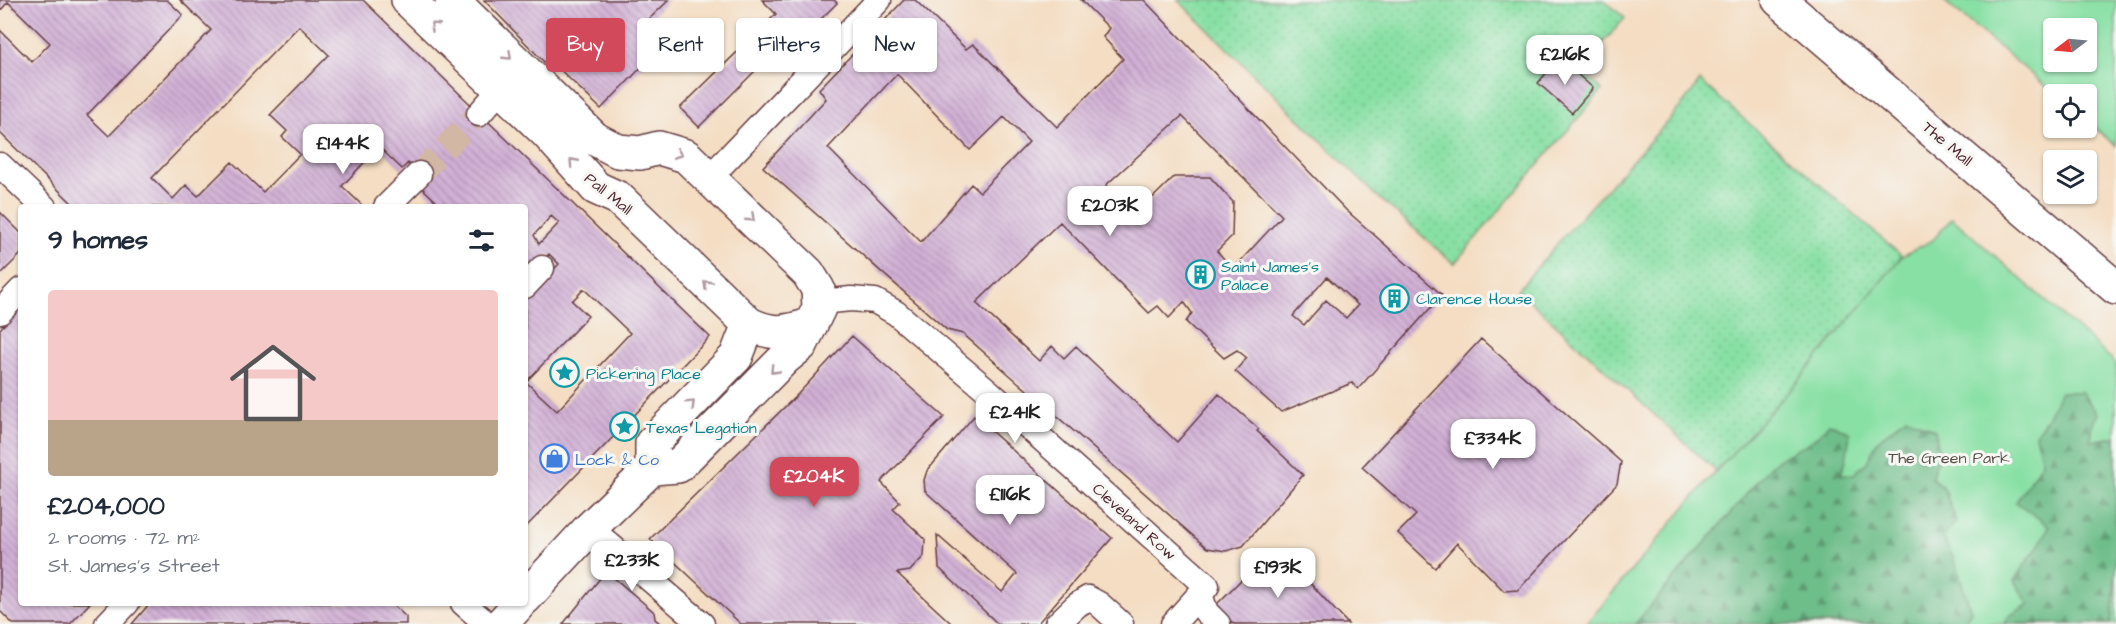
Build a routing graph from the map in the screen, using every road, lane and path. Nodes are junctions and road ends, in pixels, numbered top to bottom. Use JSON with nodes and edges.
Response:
{"nodes":[{"id":1,"x":408,"y":0,"type":"edge"},
{"id":2,"x":452,"y":0,"type":"edge"},
{"id":3,"x":879,"y":0,"type":"edge"},
{"id":4,"x":1779,"y":0,"type":"edge"},
{"id":5,"x":500,"y":90,"type":"junction"},
{"id":6,"x":479,"y":114,"type":"tunnel mouth"},
{"id":7,"x":640,"y":153,"type":"junction"},
{"id":8,"x":0,"y":165,"type":"edge"},
{"id":9,"x":419,"y":174,"type":"tunnel mouth"},
{"id":10,"x":709,"y":178,"type":"junction"},
{"id":11,"x":618,"y":198,"type":"junction"},
{"id":12,"x":41,"y":204,"type":"edge"},
{"id":13,"x":389,"y":204,"type":"edge"},
{"id":14,"x":542,"y":268,"type":"dead end"},
{"id":15,"x":528,"y":283,"type":"edge"},
{"id":16,"x":2116,"y":288,"type":"edge"},
{"id":17,"x":18,"y":293,"type":"edge"},
{"id":18,"x":0,"y":312,"type":"edge"},
{"id":19,"x":815,"y":314,"type":"junction"},
{"id":20,"x":749,"y":324,"type":"junction"},
{"id":21,"x":652,"y":468,"type":"junction"},
{"id":22,"x":590,"y":528,"type":"junction"},
{"id":23,"x":1200,"y":594,"type":"junction"},
{"id":24,"x":528,"y":595,"type":"edge"},
{"id":25,"x":124,"y":606,"type":"edge"},
{"id":26,"x":466,"y":606,"type":"edge"},
{"id":27,"x":517,"y":606,"type":"edge"},
{"id":28,"x":107,"y":624,"type":"edge"},
{"id":29,"x":487,"y":624,"type":"edge"},
{"id":30,"x":501,"y":624,"type":"edge"},
{"id":31,"x":702,"y":624,"type":"edge"},
{"id":32,"x":1056,"y":624,"type":"edge"},
{"id":33,"x":1121,"y":624,"type":"edge"},
{"id":34,"x":1173,"y":624,"type":"edge"},
{"id":35,"x":1218,"y":624,"type":"edge"}],
"edges":[{"from":5,"to":1,"type":"main road","name":"Pall Mall","one_way":true},
{"from":2,"to":7,"type":"main road","one_way":true},
{"from":3,"to":10,"type":"street"},
{"from":4,"to":16,"type":"main road","name":"The Mall"},
{"from":5,"to":6,"type":"street"},
{"from":11,"to":5,"type":"main road","name":"Pall Mall","one_way":true},
{"from":7,"to":10,"type":"main road","one_way":true},
{"from":7,"to":11,"type":"main road"},
{"from":8,"to":12,"type":"street"},
{"from":9,"to":13,"type":"street"},
{"from":10,"to":19,"type":"main road","one_way":true},
{"from":20,"to":11,"type":"main road","name":"Pall Mall","one_way":true},
{"from":14,"to":15,"type":"street"},
{"from":17,"to":18,"type":"street"},
{"from":19,"to":20,"type":"main road"},
{"from":19,"to":21,"type":"main road","one_way":true},
{"from":19,"to":23,"type":"street","name":"Cleveland Row"},
{"from":21,"to":20,"type":"main road","one_way":true},
{"from":21,"to":22,"type":"main road"},
{"from":22,"to":24,"type":"main road"},
{"from":22,"to":31,"type":"street"},
{"from":23,"to":34,"type":"street"},
{"from":23,"to":35,"type":"street","name":"Cleveland Row"},
{"from":25,"to":28,"type":"street"},
{"from":26,"to":29,"type":"street"},
{"from":27,"to":30,"type":"main road"},
{"from":32,"to":33,"type":"street"}]}
